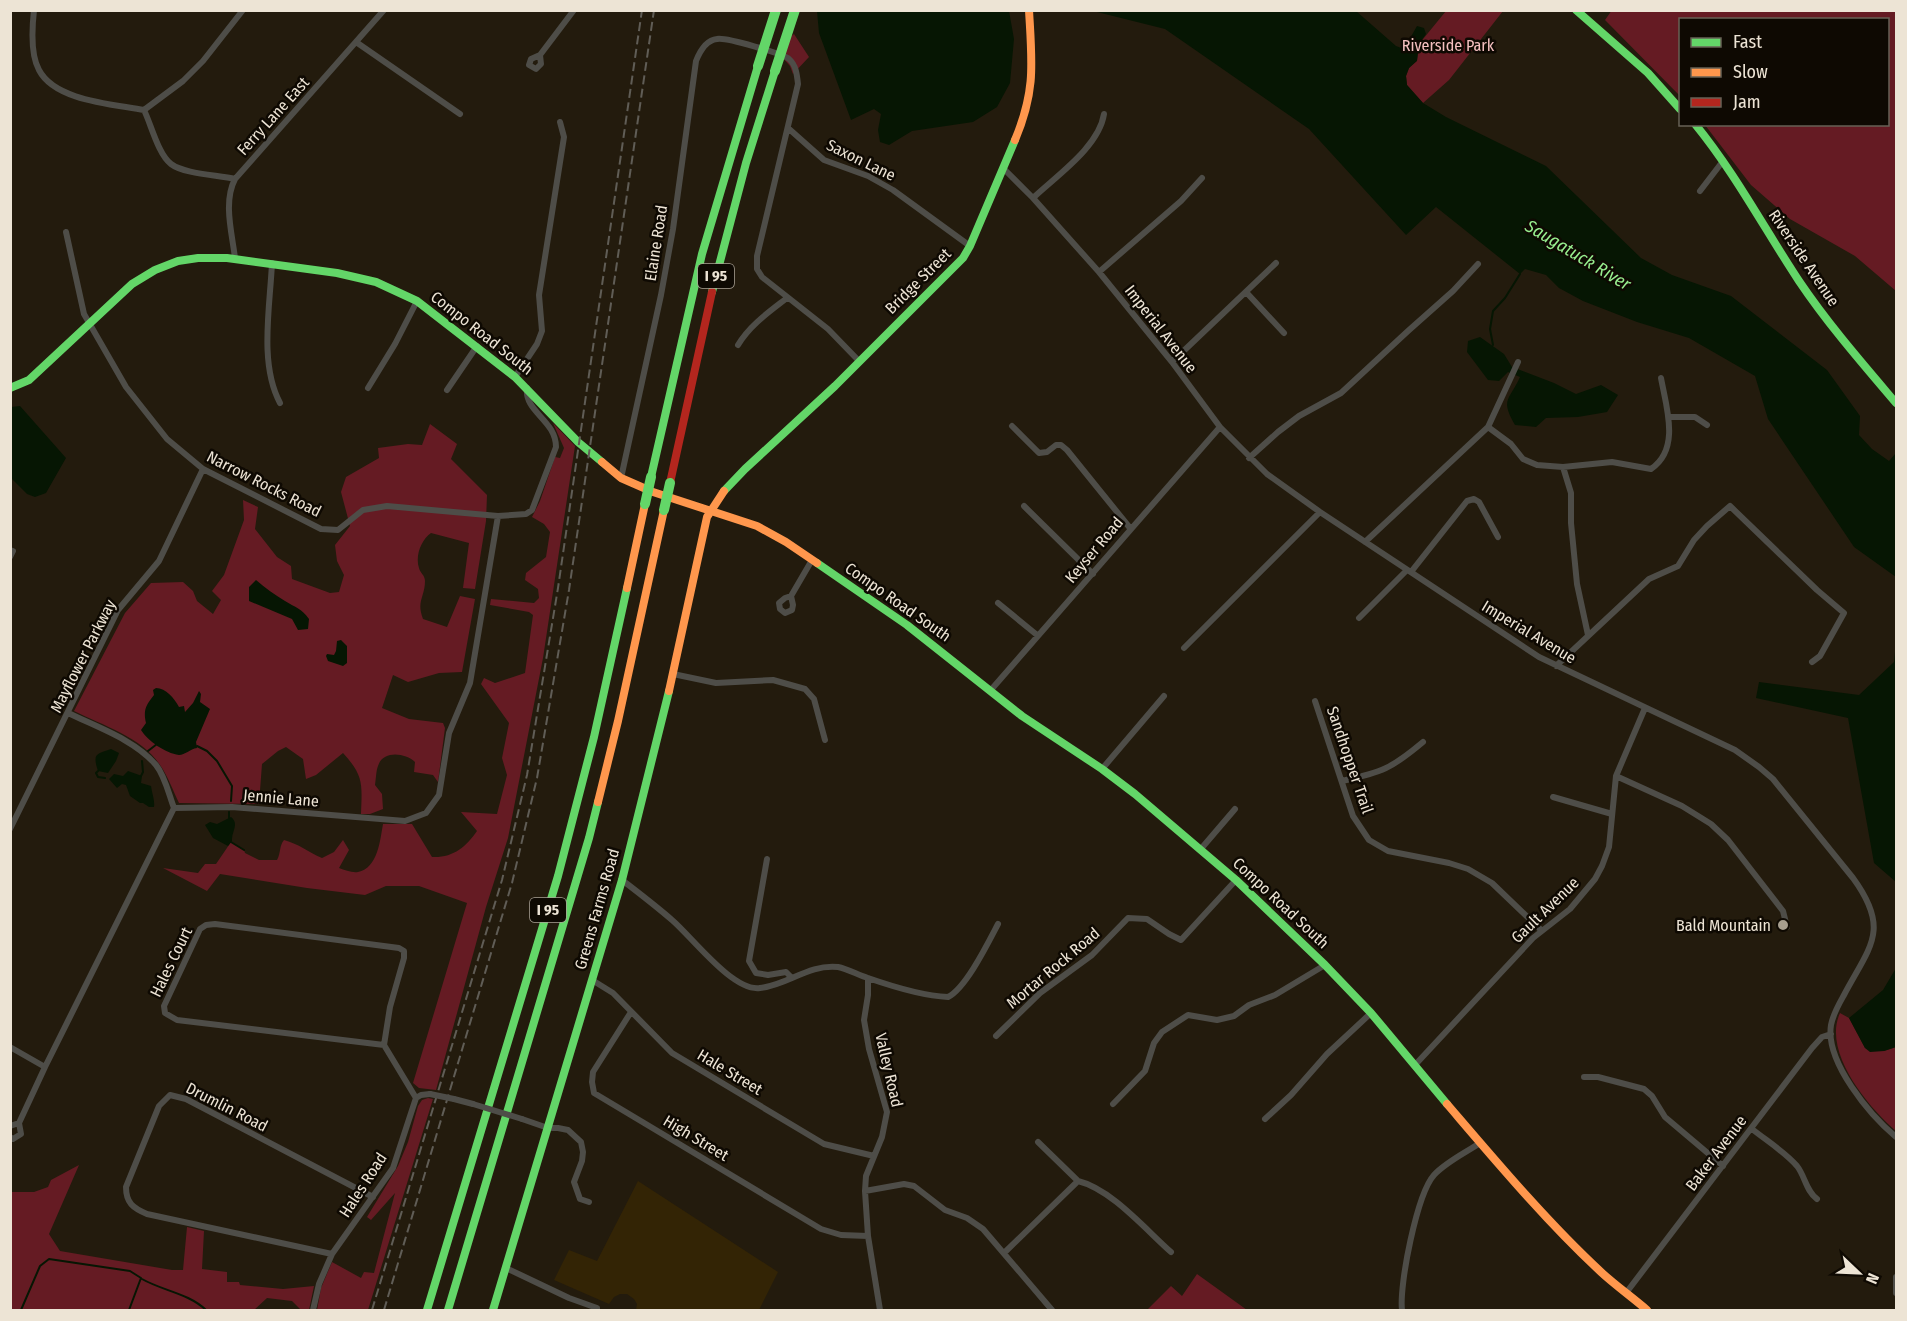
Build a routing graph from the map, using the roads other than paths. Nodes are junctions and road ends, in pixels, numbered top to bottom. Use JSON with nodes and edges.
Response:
{"nodes":[{"id":1,"x":34,"y":10,"type":"edge"},
{"id":2,"x":243,"y":10,"type":"edge"},
{"id":3,"x":384,"y":10,"type":"edge"},
{"id":4,"x":574,"y":10,"type":"edge"},
{"id":5,"x":776,"y":10,"type":"edge"},
{"id":6,"x":795,"y":10,"type":"edge"},
{"id":7,"x":1029,"y":10,"type":"edge"},
{"id":8,"x":1576,"y":10,"type":"edge"},
{"id":9,"x":356,"y":42,"type":"junction"},
{"id":10,"x":540,"y":55,"type":"dead end"},
{"id":11,"x":1679,"y":108,"type":"edge"},
{"id":12,"x":144,"y":110,"type":"junction"},
{"id":13,"x":460,"y":114,"type":"dead end"},
{"id":14,"x":1104,"y":114,"type":"dead end"},
{"id":15,"x":560,"y":122,"type":"dead end"},
{"id":16,"x":1697,"y":126,"type":"edge"},
{"id":17,"x":788,"y":128,"type":"junction"},
{"id":18,"x":1723,"y":161,"type":"junction"},
{"id":19,"x":1003,"y":168,"type":"junction"},
{"id":20,"x":1202,"y":178,"type":"dead end"},
{"id":21,"x":235,"y":179,"type":"junction"},
{"id":22,"x":1700,"y":191,"type":"dead end"},
{"id":23,"x":1033,"y":198,"type":"junction"},
{"id":24,"x":66,"y":231,"type":"dead end"},
{"id":25,"x":970,"y":246,"type":"junction"},
{"id":26,"x":235,"y":258,"type":"junction"},
{"id":27,"x":272,"y":263,"type":"junction"},
{"id":28,"x":1276,"y":263,"type":"dead end"},
{"id":29,"x":1478,"y":264,"type":"dead end"},
{"id":30,"x":1099,"y":273,"type":"junction"},
{"id":31,"x":1246,"y":291,"type":"junction"},
{"id":32,"x":787,"y":298,"type":"junction"},
{"id":33,"x":417,"y":302,"type":"junction"},
{"id":34,"x":89,"y":324,"type":"junction"},
{"id":35,"x":1284,"y":333,"type":"dead end"},
{"id":36,"x":738,"y":345,"type":"dead end"},
{"id":37,"x":477,"y":346,"type":"junction"},
{"id":38,"x":859,"y":361,"type":"junction"},
{"id":39,"x":1172,"y":362,"type":"junction"},
{"id":40,"x":1518,"y":363,"type":"dead end"},
{"id":41,"x":515,"y":377,"type":"junction"},
{"id":42,"x":1661,"y":378,"type":"dead end"},
{"id":43,"x":10,"y":388,"type":"edge"},
{"id":44,"x":368,"y":388,"type":"dead end"},
{"id":45,"x":527,"y":388,"type":"junction"},
{"id":46,"x":447,"y":390,"type":"dead end"},
{"id":47,"x":1896,"y":403,"type":"edge"},
{"id":48,"x":280,"y":404,"type":"dead end"},
{"id":49,"x":1669,"y":417,"type":"junction"},
{"id":50,"x":1707,"y":425,"type":"dead end"},
{"id":51,"x":1012,"y":426,"type":"dead end"},
{"id":52,"x":1488,"y":427,"type":"junction"},
{"id":53,"x":1220,"y":428,"type":"junction"},
{"id":54,"x":1249,"y":458,"type":"junction"},
{"id":55,"x":1563,"y":467,"type":"junction"},
{"id":56,"x":203,"y":469,"type":"junction"},
{"id":57,"x":621,"y":478,"type":"junction"},
{"id":58,"x":1024,"y":506,"type":"dead end"},
{"id":59,"x":711,"y":511,"type":"junction"},
{"id":60,"x":1320,"y":512,"type":"junction"},
{"id":61,"x":498,"y":516,"type":"junction"},
{"id":62,"x":1130,"y":528,"type":"junction"},
{"id":63,"x":1498,"y":537,"type":"dead end"},
{"id":64,"x":1365,"y":542,"type":"junction"},
{"id":65,"x":10,"y":550,"type":"edge"},
{"id":66,"x":10,"y":556,"type":"edge"},
{"id":67,"x":812,"y":560,"type":"junction"},
{"id":68,"x":1409,"y":571,"type":"junction"},
{"id":69,"x":1093,"y":574,"type":"junction"},
{"id":70,"x":791,"y":596,"type":"dead end"},
{"id":71,"x":998,"y":603,"type":"dead end"},
{"id":72,"x":1359,"y":618,"type":"dead end"},
{"id":73,"x":1038,"y":635,"type":"junction"},
{"id":74,"x":1588,"y":635,"type":"junction"},
{"id":75,"x":1184,"y":648,"type":"dead end"},
{"id":76,"x":1812,"y":662,"type":"dead end"},
{"id":77,"x":1556,"y":666,"type":"junction"},
{"id":78,"x":673,"y":674,"type":"junction"},
{"id":79,"x":990,"y":691,"type":"junction"},
{"id":80,"x":1164,"y":696,"type":"dead end"},
{"id":81,"x":1315,"y":701,"type":"dead end"},
{"id":82,"x":1646,"y":708,"type":"junction"},
{"id":83,"x":68,"y":713,"type":"junction"},
{"id":84,"x":825,"y":740,"type":"dead end"},
{"id":85,"x":1423,"y":742,"type":"dead end"},
{"id":86,"x":1102,"y":769,"type":"junction"},
{"id":87,"x":1616,"y":776,"type":"junction"},
{"id":88,"x":1342,"y":781,"type":"junction"},
{"id":89,"x":1553,"y":797,"type":"dead end"},
{"id":90,"x":174,"y":808,"type":"junction"},
{"id":91,"x":1235,"y":809,"type":"dead end"},
{"id":92,"x":1612,"y":814,"type":"junction"},
{"id":93,"x":10,"y":828,"type":"edge"},
{"id":94,"x":1200,"y":849,"type":"junction"},
{"id":95,"x":767,"y":859,"type":"dead end"},
{"id":96,"x":622,"y":880,"type":"junction"},
{"id":97,"x":1236,"y":880,"type":"junction"},
{"id":98,"x":998,"y":924,"type":"dead end"},
{"id":99,"x":1787,"y":927,"type":"dead end"},
{"id":100,"x":1541,"y":930,"type":"junction"},
{"id":101,"x":1325,"y":965,"type":"junction"},
{"id":102,"x":791,"y":977,"type":"junction"},
{"id":103,"x":868,"y":978,"type":"junction"},
{"id":104,"x":592,"y":980,"type":"junction"},
{"id":105,"x":632,"y":1012,"type":"junction"},
{"id":106,"x":1371,"y":1013,"type":"junction"},
{"id":107,"x":1831,"y":1034,"type":"junction"},
{"id":108,"x":996,"y":1036,"type":"dead end"},
{"id":109,"x":384,"y":1045,"type":"junction"},
{"id":110,"x":10,"y":1047,"type":"edge"},
{"id":111,"x":1415,"y":1065,"type":"junction"},
{"id":112,"x":45,"y":1067,"type":"junction"},
{"id":113,"x":1584,"y":1077,"type":"dead end"},
{"id":114,"x":416,"y":1098,"type":"junction"},
{"id":115,"x":1113,"y":1104,"type":"dead end"},
{"id":116,"x":1265,"y":1119,"type":"dead end"},
{"id":117,"x":19,"y":1123,"type":"junction"},
{"id":118,"x":10,"y":1126,"type":"edge"},
{"id":119,"x":548,"y":1128,"type":"junction"},
{"id":120,"x":1752,"y":1129,"type":"junction"},
{"id":121,"x":10,"y":1137,"type":"edge"},
{"id":122,"x":1896,"y":1137,"type":"edge"},
{"id":123,"x":1038,"y":1142,"type":"dead end"},
{"id":124,"x":1480,"y":1143,"type":"junction"},
{"id":125,"x":874,"y":1156,"type":"junction"},
{"id":126,"x":1723,"y":1166,"type":"junction"},
{"id":127,"x":1078,"y":1181,"type":"junction"},
{"id":128,"x":865,"y":1191,"type":"junction"},
{"id":129,"x":373,"y":1197,"type":"junction"},
{"id":130,"x":1817,"y":1199,"type":"dead end"},
{"id":131,"x":589,"y":1202,"type":"dead end"},
{"id":132,"x":868,"y":1236,"type":"junction"},
{"id":133,"x":1171,"y":1252,"type":"dead end"},
{"id":134,"x":1004,"y":1253,"type":"junction"},
{"id":135,"x":332,"y":1254,"type":"junction"},
{"id":136,"x":506,"y":1268,"type":"junction"},
{"id":137,"x":1896,"y":1277,"type":"edge"},
{"id":138,"x":1626,"y":1293,"type":"junction"},
{"id":139,"x":1896,"y":1293,"type":"edge"},
{"id":140,"x":597,"y":1308,"type":"dead end"},
{"id":141,"x":313,"y":1311,"type":"edge"},
{"id":142,"x":428,"y":1311,"type":"edge"},
{"id":143,"x":448,"y":1311,"type":"edge"},
{"id":144,"x":493,"y":1311,"type":"edge"},
{"id":145,"x":880,"y":1311,"type":"edge"},
{"id":146,"x":1052,"y":1311,"type":"edge"},
{"id":147,"x":1402,"y":1311,"type":"edge"},
{"id":148,"x":1647,"y":1311,"type":"edge"}],
"edges":[{"from":1,"to":12,"type":"street"},
{"from":2,"to":12,"type":"street"},
{"from":3,"to":9,"type":"street","name":"Ferry Lane East"},
{"from":4,"to":10,"type":"street"},
{"from":5,"to":142,"type":"main road","number":"I 95","bridge":true},
{"from":6,"to":143,"type":"main road","number":"I 95","bridge":true},
{"from":7,"to":19,"type":"main road","name":"Bridge Street"},
{"from":8,"to":11,"type":"main road"},
{"from":9,"to":13,"type":"street"},
{"from":9,"to":21,"type":"street","name":"Ferry Lane East"},
{"from":12,"to":21,"type":"street"},
{"from":14,"to":23,"type":"street"},
{"from":15,"to":41,"type":"street"},
{"from":16,"to":18,"type":"main road","name":"Riverside Avenue"},
{"from":17,"to":25,"type":"street","name":"Saxon Lane"},
{"from":17,"to":32,"type":"street"},
{"from":17,"to":57,"type":"street","name":"Elaine Road"},
{"from":18,"to":22,"type":"street"},
{"from":18,"to":47,"type":"main road","name":"Riverside Avenue"},
{"from":19,"to":23,"type":"street","name":"Imperial Avenue"},
{"from":19,"to":25,"type":"main road","name":"Bridge Street"},
{"from":20,"to":30,"type":"street"},
{"from":21,"to":26,"type":"street","name":"Ferry Lane East"},
{"from":23,"to":30,"type":"street","name":"Imperial Avenue"},
{"from":24,"to":34,"type":"street","name":"Narrow Rocks Road"},
{"from":25,"to":38,"type":"main road","name":"Bridge Street"},
{"from":26,"to":27,"type":"main road","name":"Compo Road South"},
{"from":26,"to":34,"type":"main road","name":"Compo Road South"},
{"from":27,"to":33,"type":"main road","name":"Compo Road South"},
{"from":27,"to":48,"type":"street"},
{"from":28,"to":31,"type":"street"},
{"from":29,"to":54,"type":"street"},
{"from":30,"to":39,"type":"street","name":"Imperial Avenue"},
{"from":31,"to":35,"type":"street"},
{"from":31,"to":39,"type":"street"},
{"from":32,"to":36,"type":"street"},
{"from":32,"to":38,"type":"street"},
{"from":33,"to":37,"type":"main road","name":"Compo Road South"},
{"from":33,"to":44,"type":"street"},
{"from":34,"to":43,"type":"main road","name":"Compo Road South"},
{"from":34,"to":56,"type":"street","name":"Narrow Rocks Road"},
{"from":37,"to":41,"type":"main road","name":"Compo Road South"},
{"from":37,"to":46,"type":"street"},
{"from":38,"to":59,"type":"main road","name":"Bridge Street"},
{"from":39,"to":53,"type":"street","name":"Imperial Avenue"},
{"from":40,"to":52,"type":"street"},
{"from":41,"to":45,"type":"main road","name":"Compo Road South"},
{"from":42,"to":49,"type":"street"},
{"from":45,"to":57,"type":"main road","name":"Compo Road South"},
{"from":45,"to":61,"type":"street","name":"Narrow Rocks Road"},
{"from":49,"to":50,"type":"street"},
{"from":49,"to":55,"type":"street"},
{"from":51,"to":62,"type":"street"},
{"from":52,"to":55,"type":"street"},
{"from":52,"to":64,"type":"street"},
{"from":53,"to":54,"type":"street","name":"Imperial Avenue"},
{"from":53,"to":62,"type":"street","name":"Keyser Road"},
{"from":54,"to":60,"type":"street","name":"Imperial Avenue"},
{"from":55,"to":74,"type":"street"},
{"from":56,"to":61,"type":"street","name":"Narrow Rocks Road"},
{"from":56,"to":83,"type":"street","name":"Mayflower Parkway"},
{"from":57,"to":59,"type":"main road","name":"Compo Road South"},
{"from":58,"to":69,"type":"street"},
{"from":59,"to":67,"type":"main road","name":"Compo Road South"},
{"from":59,"to":78,"type":"main road","name":"Greens Farms Road"},
{"from":60,"to":64,"type":"street","name":"Imperial Avenue"},
{"from":60,"to":75,"type":"street"},
{"from":61,"to":90,"type":"street","name":"Jennie Lane"},
{"from":62,"to":69,"type":"street","name":"Keyser Road"},
{"from":63,"to":68,"type":"street"},
{"from":64,"to":68,"type":"street","name":"Imperial Avenue"},
{"from":65,"to":66,"type":"street"},
{"from":67,"to":70,"type":"street"},
{"from":67,"to":79,"type":"main road","name":"Compo Road South"},
{"from":68,"to":72,"type":"street"},
{"from":68,"to":77,"type":"street","name":"Imperial Avenue"},
{"from":69,"to":73,"type":"street","name":"Keyser Road"},
{"from":71,"to":73,"type":"street"},
{"from":73,"to":79,"type":"street","name":"Keyser Road"},
{"from":74,"to":76,"type":"street"},
{"from":74,"to":77,"type":"street"},
{"from":77,"to":82,"type":"street","name":"Imperial Avenue"},
{"from":78,"to":84,"type":"street"},
{"from":78,"to":96,"type":"main road","name":"Greens Farms Road"},
{"from":79,"to":86,"type":"main road","name":"Compo Road South"},
{"from":80,"to":86,"type":"street"},
{"from":81,"to":88,"type":"street","name":"Sandhopper Trail"},
{"from":82,"to":87,"type":"street","name":"Gault Avenue"},
{"from":82,"to":107,"type":"street","name":"Imperial Avenue"},
{"from":83,"to":90,"type":"street"},
{"from":83,"to":93,"type":"street","name":"Mayflower Parkway"},
{"from":85,"to":88,"type":"street"},
{"from":86,"to":94,"type":"main road","name":"Compo Road South"},
{"from":87,"to":92,"type":"street","name":"Gault Avenue"},
{"from":87,"to":99,"type":"street"},
{"from":88,"to":100,"type":"street","name":"Sandhopper Trail"},
{"from":89,"to":92,"type":"street"},
{"from":90,"to":112,"type":"street"},
{"from":91,"to":94,"type":"street"},
{"from":92,"to":100,"type":"street","name":"Gault Avenue"},
{"from":94,"to":97,"type":"main road","name":"Compo Road South"},
{"from":95,"to":102,"type":"street"},
{"from":96,"to":102,"type":"street"},
{"from":96,"to":104,"type":"main road","name":"Greens Farms Road"},
{"from":97,"to":101,"type":"main road","name":"Compo Road South"},
{"from":97,"to":108,"type":"street","name":"Mortar Rock Road"},
{"from":98,"to":103,"type":"street"},
{"from":100,"to":111,"type":"street","name":"Gault Avenue"},
{"from":101,"to":106,"type":"main road","name":"Compo Road South"},
{"from":101,"to":115,"type":"street"},
{"from":102,"to":103,"type":"street"},
{"from":103,"to":125,"type":"street","name":"Valley Road"},
{"from":104,"to":105,"type":"street","name":"Hale Street"},
{"from":104,"to":119,"type":"main road","name":"Greens Farms Road"},
{"from":105,"to":125,"type":"street","name":"Hale Street"},
{"from":105,"to":132,"type":"street","name":"High Street"},
{"from":106,"to":111,"type":"main road","name":"Compo Road South"},
{"from":106,"to":116,"type":"street"},
{"from":107,"to":120,"type":"street","name":"Baker Avenue"},
{"from":107,"to":122,"type":"street"},
{"from":109,"to":109,"type":"street","name":"Hales Court"},
{"from":109,"to":114,"type":"street"},
{"from":110,"to":112,"type":"street"},
{"from":111,"to":124,"type":"main road","name":"Compo Road South"},
{"from":112,"to":117,"type":"street"},
{"from":113,"to":126,"type":"street"},
{"from":114,"to":119,"type":"street","bridge":true},
{"from":114,"to":129,"type":"street","name":"Hales Road"},
{"from":117,"to":118,"type":"street"},
{"from":117,"to":121,"type":"street"},
{"from":119,"to":131,"type":"street"},
{"from":119,"to":136,"type":"main road","name":"Greens Farms Road"},
{"from":120,"to":126,"type":"street","name":"Baker Avenue"},
{"from":120,"to":130,"type":"street"},
{"from":123,"to":127,"type":"street"},
{"from":124,"to":138,"type":"main road","name":"Compo Road South"},
{"from":124,"to":147,"type":"street"},
{"from":125,"to":128,"type":"street","name":"Valley Road"},
{"from":126,"to":138,"type":"street","name":"Baker Avenue"},
{"from":127,"to":133,"type":"street"},
{"from":127,"to":134,"type":"street"},
{"from":128,"to":132,"type":"street","name":"Valley Road"},
{"from":128,"to":134,"type":"street"},
{"from":129,"to":135,"type":"street","name":"Hales Road"},
{"from":129,"to":135,"type":"street","name":"Drumlin Road"},
{"from":132,"to":145,"type":"street","name":"Valley Road"},
{"from":134,"to":146,"type":"street"},
{"from":135,"to":141,"type":"street","name":"Hales Road"},
{"from":136,"to":140,"type":"street"},
{"from":136,"to":144,"type":"main road","name":"Greens Farms Road"},
{"from":137,"to":139,"type":"street"},
{"from":138,"to":148,"type":"main road","name":"Compo Road South"}]}
